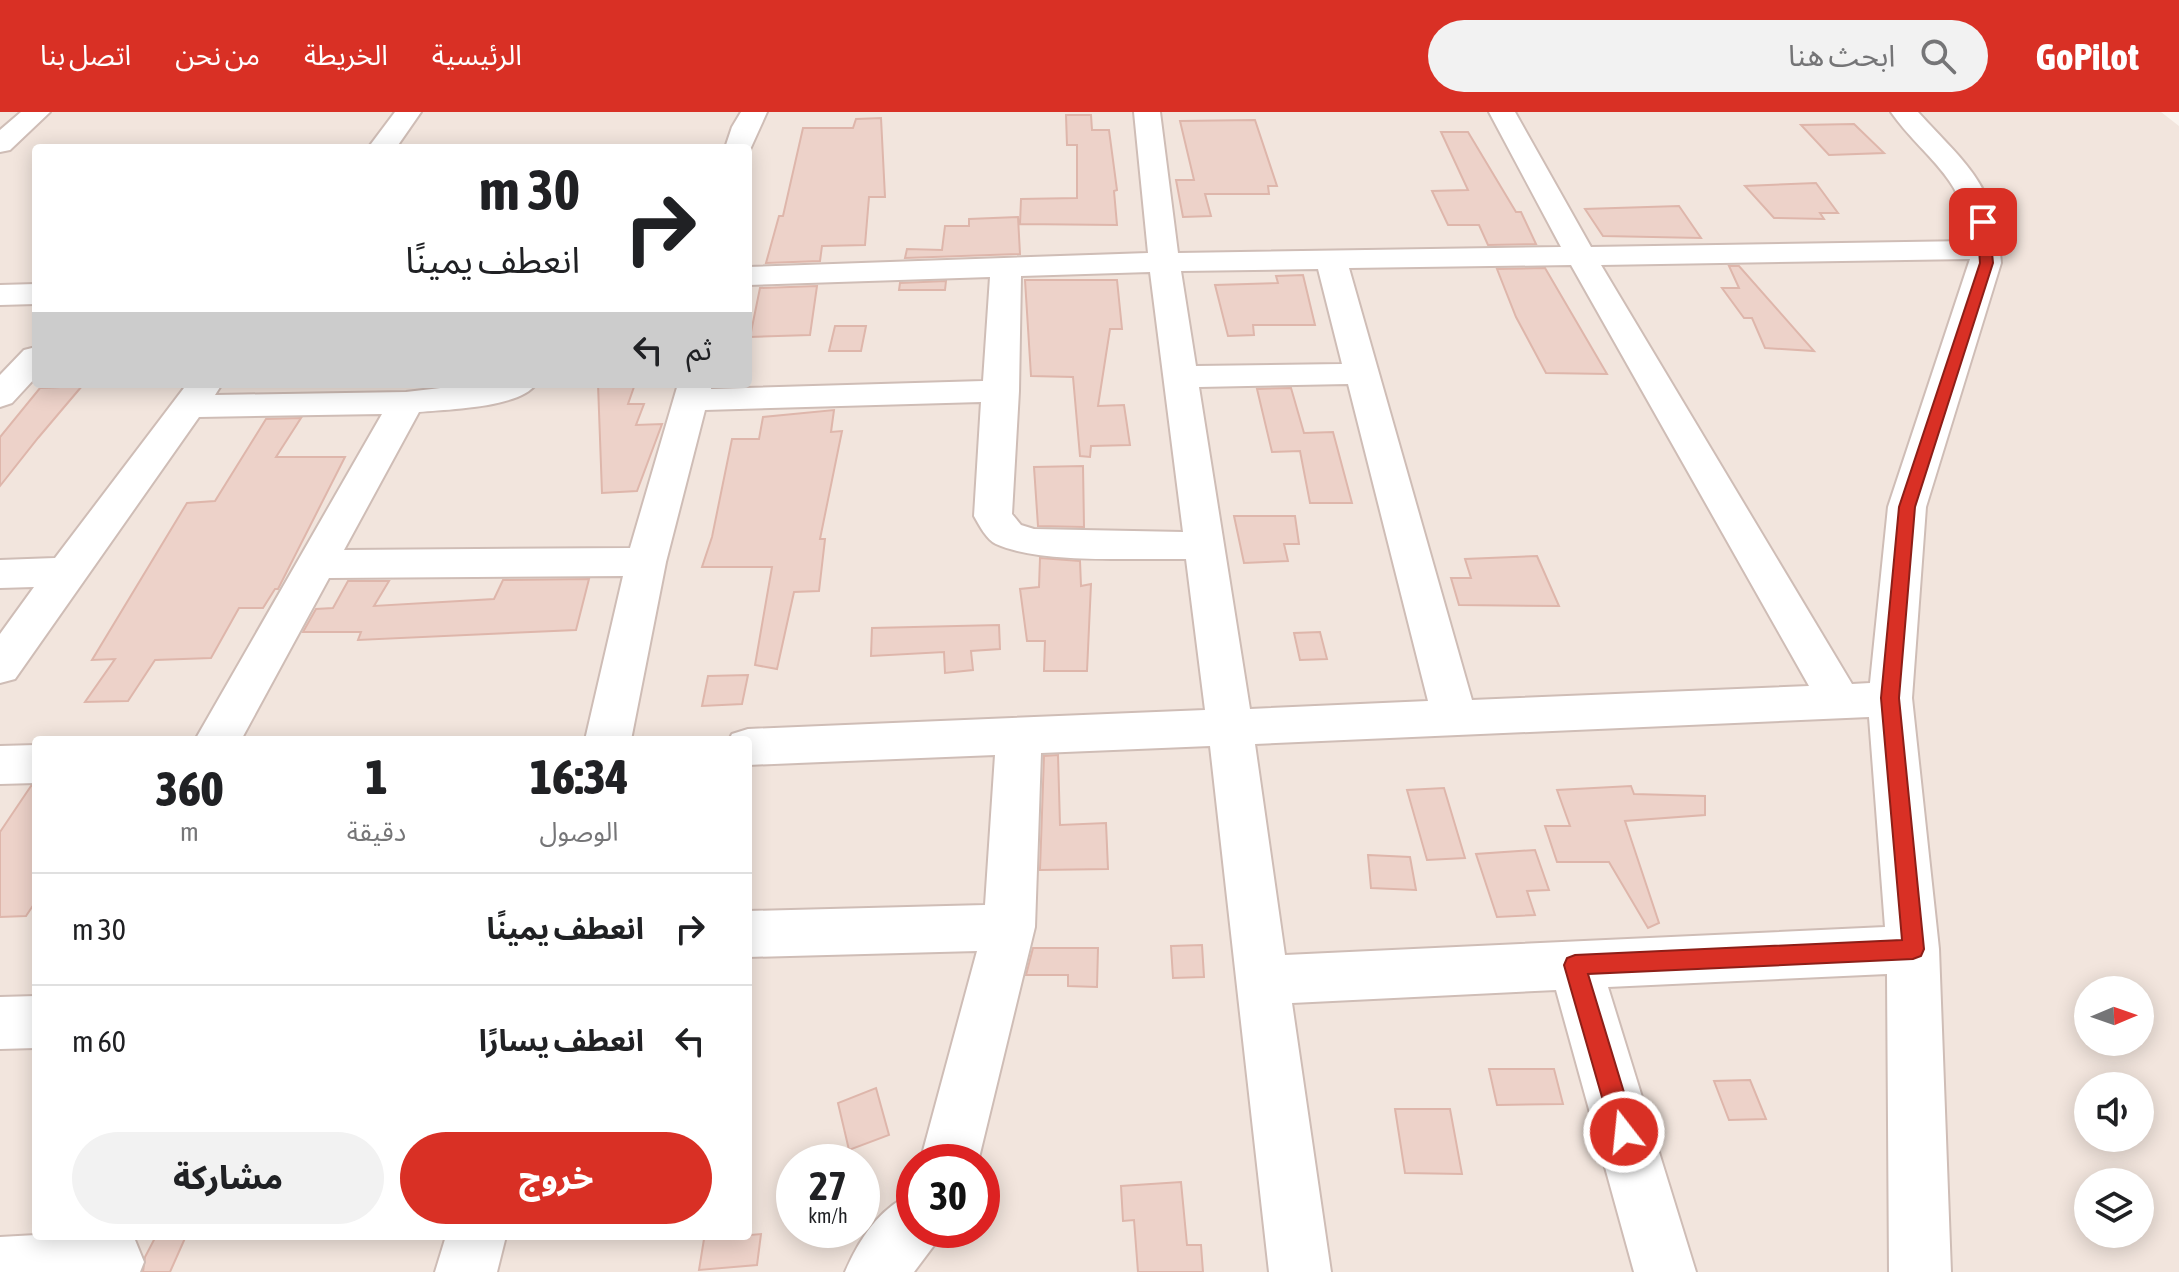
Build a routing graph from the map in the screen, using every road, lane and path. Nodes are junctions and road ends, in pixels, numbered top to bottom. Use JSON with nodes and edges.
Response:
{"nodes":[{"id":1,"x":37,"y":112,"type":"edge"},
{"id":2,"x":408,"y":112,"type":"edge"},
{"id":3,"x":754,"y":112,"type":"edge"},
{"id":4,"x":1147,"y":112,"type":"edge"},
{"id":5,"x":1502,"y":112,"type":"edge"},
{"id":6,"x":1904,"y":112,"type":"edge"},
{"id":7,"x":0,"y":144,"type":"edge"},
{"id":8,"x":385,"y":144,"type":"edge"},
{"id":9,"x":740,"y":144,"type":"edge"},
{"id":10,"x":1985,"y":250,"type":"junction"},
{"id":11,"x":1580,"y":255,"type":"junction"},
{"id":12,"x":1331,"y":259,"type":"junction"},
{"id":13,"x":1164,"y":262,"type":"junction"},
{"id":14,"x":1006,"y":267,"type":"junction"},
{"id":15,"x":752,"y":276,"type":"edge"},
{"id":16,"x":32,"y":294,"type":"edge"},
{"id":17,"x":0,"y":295,"type":"edge"},
{"id":18,"x":32,"y":361,"type":"edge"},
{"id":19,"x":1362,"y":374,"type":"junction"},
{"id":20,"x":1180,"y":377,"type":"junction"},
{"id":21,"x":510,"y":388,"type":"edge"},
{"id":22,"x":1002,"y":391,"type":"junction"},
{"id":23,"x":693,"y":392,"type":"edge"},
{"id":24,"x":196,"y":395,"type":"edge"},
{"id":25,"x":0,"y":396,"type":"edge"},
{"id":26,"x":406,"y":403,"type":"junction"},
{"id":27,"x":1204,"y":546,"type":"junction"},
{"id":28,"x":646,"y":562,"type":"junction"},
{"id":29,"x":316,"y":564,"type":"junction"},
{"id":30,"x":66,"y":572,"type":"junction"},
{"id":31,"x":0,"y":574,"type":"edge"},
{"id":32,"x":0,"y":667,"type":"edge"},
{"id":33,"x":1890,"y":698,"type":"junction"},
{"id":34,"x":1840,"y":702,"type":"junction"},
{"id":35,"x":1455,"y":719,"type":"junction"},
{"id":36,"x":1230,"y":727,"type":"junction"},
{"id":37,"x":1019,"y":735,"type":"junction"},
{"id":38,"x":220,"y":736,"type":"edge"},
{"id":39,"x":609,"y":736,"type":"edge"},
{"id":40,"x":752,"y":747,"type":"edge"},
{"id":41,"x":32,"y":764,"type":"edge"},
{"id":42,"x":0,"y":765,"type":"edge"},
{"id":43,"x":1009,"y":927,"type":"junction"},
{"id":44,"x":752,"y":934,"type":"edge"},
{"id":45,"x":1913,"y":949,"type":"junction"},
{"id":46,"x":1575,"y":965,"type":"junction"},
{"id":47,"x":1262,"y":980,"type":"junction"},
{"id":48,"x":32,"y":1022,"type":"edge"},
{"id":49,"x":0,"y":1023,"type":"edge"},
{"id":50,"x":954,"y":1144,"type":"edge"},
{"id":51,"x":475,"y":1240,"type":"edge"},
{"id":52,"x":896,"y":1246,"type":"edge"},
{"id":53,"x":116,"y":1257,"type":"edge"},
{"id":54,"x":0,"y":1268,"type":"edge"},
{"id":55,"x":466,"y":1272,"type":"edge"},
{"id":56,"x":876,"y":1272,"type":"edge"},
{"id":57,"x":1300,"y":1272,"type":"edge"},
{"id":58,"x":1665,"y":1272,"type":"edge"},
{"id":59,"x":1920,"y":1272,"type":"edge"}],
"edges":[{"from":1,"to":7,"type":"street"},
{"from":2,"to":8,"type":"street"},
{"from":3,"to":9,"type":"street"},
{"from":4,"to":13,"type":"street"},
{"from":5,"to":11,"type":"street"},
{"from":6,"to":10,"type":"street"},
{"from":10,"to":11,"type":"street"},
{"from":10,"to":33,"type":"street"},
{"from":11,"to":12,"type":"street"},
{"from":11,"to":34,"type":"street"},
{"from":12,"to":13,"type":"street"},
{"from":12,"to":19,"type":"street"},
{"from":13,"to":14,"type":"street"},
{"from":13,"to":20,"type":"street"},
{"from":14,"to":15,"type":"street"},
{"from":14,"to":22,"type":"street"},
{"from":16,"to":17,"type":"street"},
{"from":18,"to":25,"type":"street"},
{"from":19,"to":20,"type":"street"},
{"from":19,"to":35,"type":"street"},
{"from":20,"to":27,"type":"street"},
{"from":21,"to":26,"type":"street"},
{"from":22,"to":23,"type":"street"},
{"from":22,"to":27,"type":"street"},
{"from":23,"to":28,"type":"street"},
{"from":24,"to":26,"type":"street"},
{"from":24,"to":30,"type":"street"},
{"from":26,"to":29,"type":"street"},
{"from":27,"to":36,"type":"street"},
{"from":28,"to":29,"type":"street"},
{"from":28,"to":39,"type":"street"},
{"from":29,"to":38,"type":"street"},
{"from":30,"to":31,"type":"street"},
{"from":30,"to":32,"type":"street"},
{"from":33,"to":34,"type":"street"},
{"from":33,"to":45,"type":"street"},
{"from":34,"to":35,"type":"street"},
{"from":35,"to":36,"type":"street"},
{"from":36,"to":37,"type":"street"},
{"from":36,"to":47,"type":"street"},
{"from":37,"to":40,"type":"street"},
{"from":37,"to":43,"type":"street"},
{"from":41,"to":42,"type":"street"},
{"from":43,"to":44,"type":"street"},
{"from":43,"to":50,"type":"street"},
{"from":45,"to":46,"type":"street"},
{"from":45,"to":59,"type":"street"},
{"from":46,"to":47,"type":"street"},
{"from":46,"to":58,"type":"street"},
{"from":47,"to":57,"type":"street"},
{"from":48,"to":49,"type":"street"},
{"from":51,"to":55,"type":"street"},
{"from":52,"to":56,"type":"street"},
{"from":53,"to":54,"type":"street"}]}
